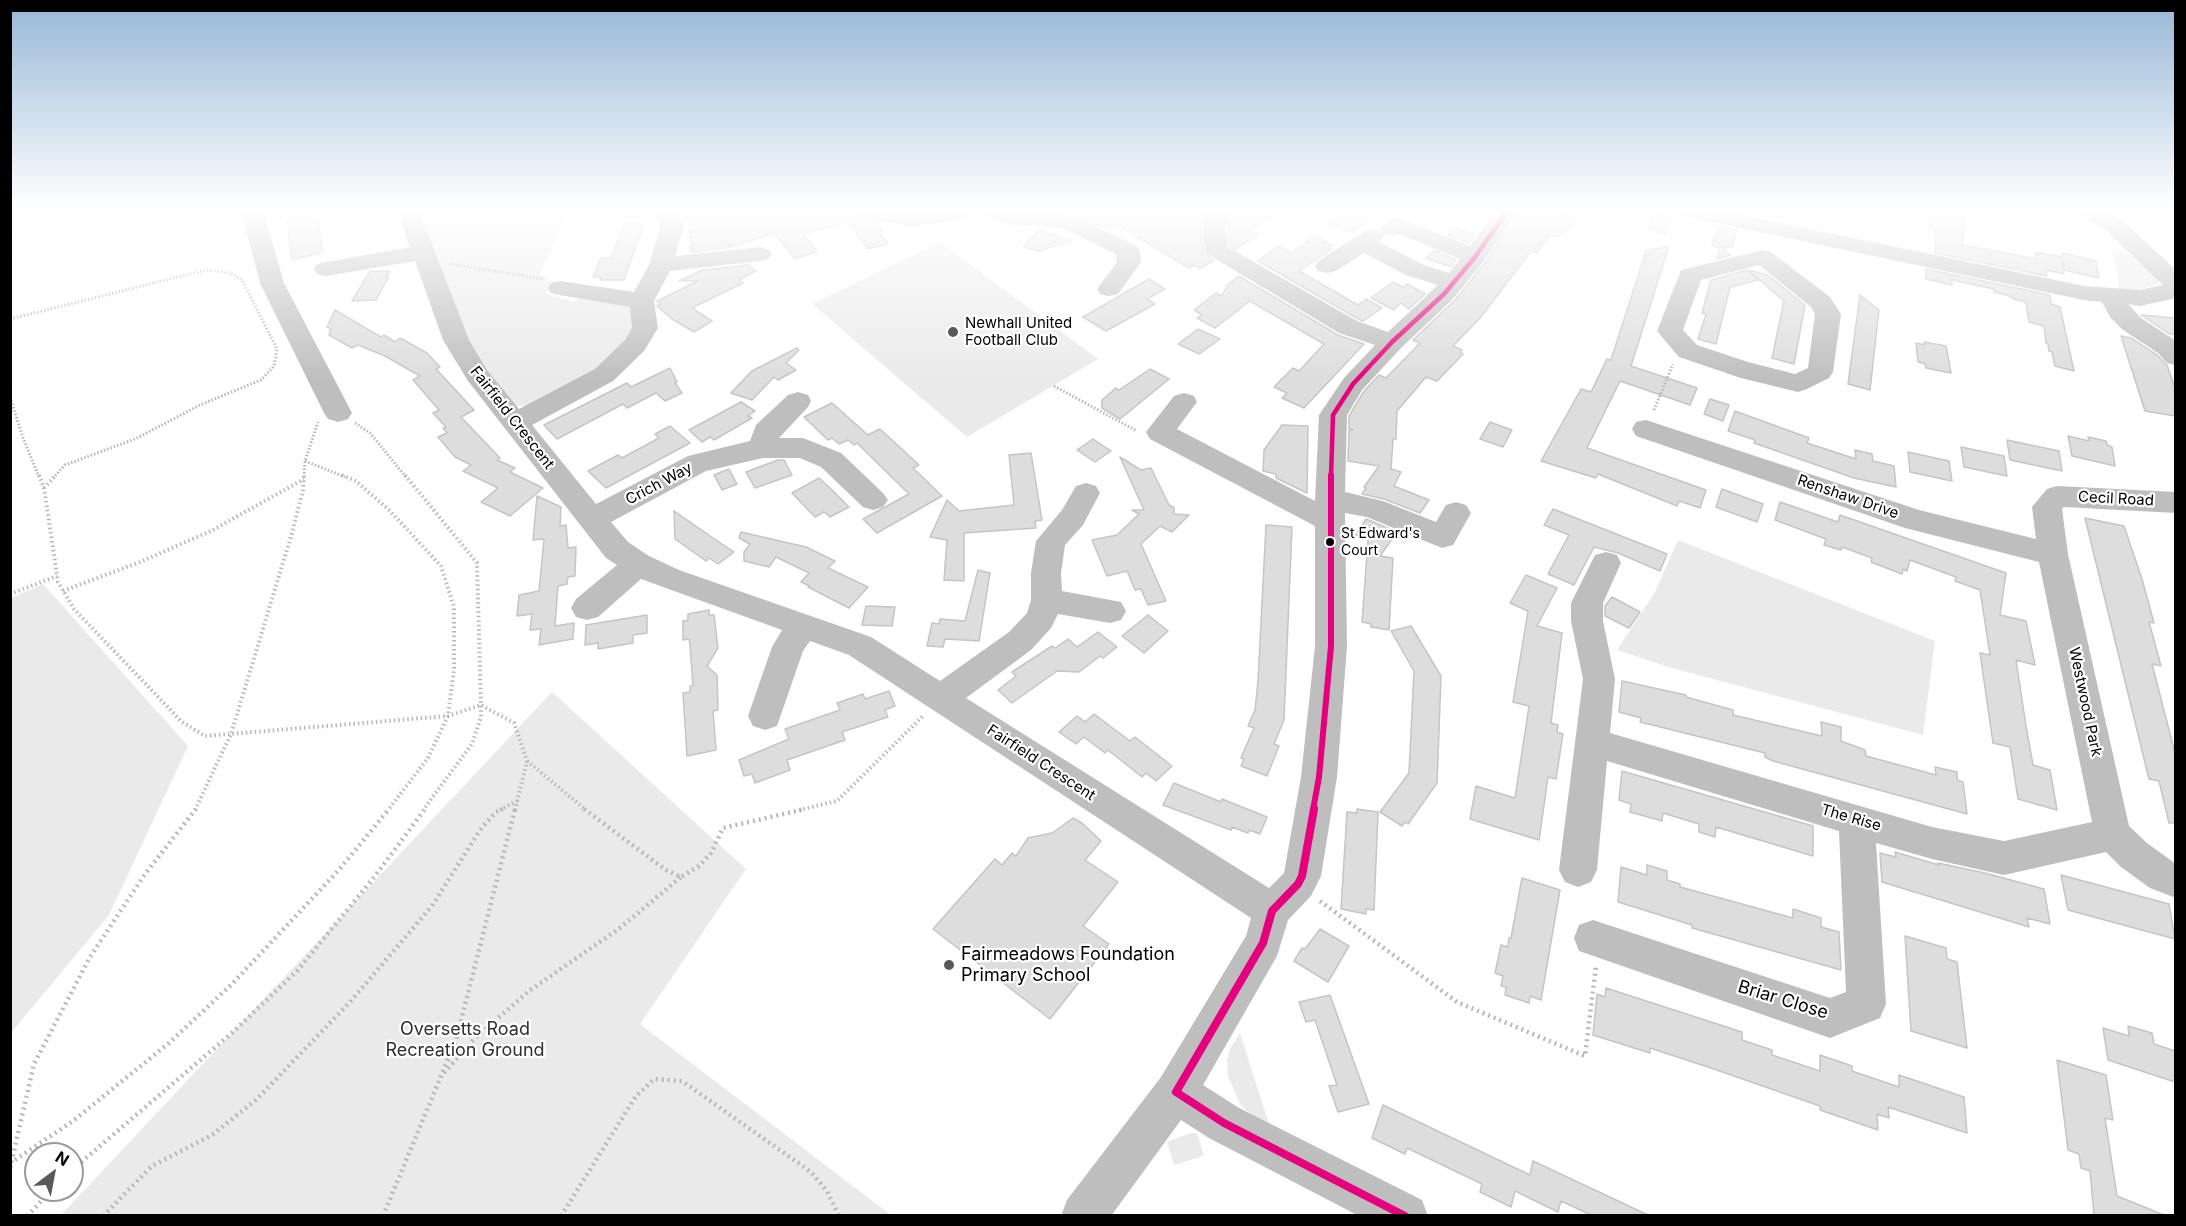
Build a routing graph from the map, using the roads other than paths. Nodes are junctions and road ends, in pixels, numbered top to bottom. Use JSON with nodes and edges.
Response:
{"nodes":[{"id":1,"x":268,"y":267,"type":"edge"},
{"id":2,"x":340,"y":267,"type":"edge"},
{"id":3,"x":429,"y":267,"type":"edge"},
{"id":4,"x":660,"y":267,"type":"edge"},
{"id":5,"x":1125,"y":267,"type":"edge"},
{"id":6,"x":1246,"y":267,"type":"edge"},
{"id":7,"x":1413,"y":267,"type":"edge"},
{"id":8,"x":1466,"y":267,"type":"edge"},
{"id":9,"x":1722,"y":267,"type":"edge"},
{"id":10,"x":1776,"y":267,"type":"edge"},
{"id":11,"x":1982,"y":267,"type":"edge"},
{"id":12,"x":2158,"y":267,"type":"edge"},
{"id":13,"x":326,"y":269,"type":"dead end"},
{"id":14,"x":1454,"y":282,"type":"junction"},
{"id":15,"x":2175,"y":284,"type":"edge"},
{"id":16,"x":560,"y":288,"type":"road end"},
{"id":17,"x":1109,"y":289,"type":"dead end"},
{"id":18,"x":2175,"y":290,"type":"edge"},
{"id":19,"x":2111,"y":296,"type":"junction"},
{"id":20,"x":642,"y":301,"type":"junction"},
{"id":21,"x":1392,"y":342,"type":"junction"},
{"id":22,"x":2175,"y":357,"type":"edge"},
{"id":23,"x":798,"y":401,"type":"dead end"},
{"id":24,"x":1184,"y":402,"type":"dead end"},
{"id":25,"x":338,"y":413,"type":"road end"},
{"id":26,"x":515,"y":423,"type":"junction"},
{"id":27,"x":1646,"y":429,"type":"road end"},
{"id":28,"x":763,"y":448,"type":"junction"},
{"id":29,"x":1086,"y":493,"type":"dead end"},
{"id":30,"x":2057,"y":496,"type":"joint"},
{"id":31,"x":873,"y":500,"type":"dead end"},
{"id":32,"x":2175,"y":503,"type":"edge"},
{"id":33,"x":1330,"y":510,"type":"junction"},
{"id":34,"x":1456,"y":513,"type":"dead end"},
{"id":35,"x":592,"y":519,"type":"junction"},
{"id":36,"x":2053,"y":554,"type":"junction"},
{"id":37,"x":1606,"y":563,"type":"dead end"},
{"id":38,"x":638,"y":564,"type":"junction"},
{"id":39,"x":1047,"y":600,"type":"junction"},
{"id":40,"x":587,"y":608,"type":"dead end"},
{"id":41,"x":1110,"y":611,"type":"dead end"},
{"id":42,"x":804,"y":625,"type":"junction"},
{"id":43,"x":940,"y":699,"type":"junction"},
{"id":44,"x":765,"y":716,"type":"dead end"},
{"id":45,"x":1592,"y":742,"type":"junction"},
{"id":46,"x":1857,"y":820,"type":"junction"},
{"id":47,"x":2113,"y":834,"type":"junction"},
{"id":48,"x":1578,"y":870,"type":"dead end"},
{"id":49,"x":2175,"y":881,"type":"edge"},
{"id":50,"x":1285,"y":898,"type":"junction"},
{"id":51,"x":1598,"y":939,"type":"road end"},
{"id":52,"x":1176,"y":1092,"type":"junction"},
{"id":53,"x":1083,"y":1215,"type":"edge"},
{"id":54,"x":1406,"y":1215,"type":"edge"}],
"edges":[{"from":1,"to":25,"type":"street"},
{"from":2,"to":13,"type":"street"},
{"from":3,"to":26,"type":"street","name":"Fairfield Crescent"},
{"from":4,"to":20,"type":"street"},
{"from":5,"to":17,"type":"street"},
{"from":6,"to":21,"type":"street"},
{"from":7,"to":14,"type":"street"},
{"from":8,"to":14,"type":"street"},
{"from":9,"to":10,"type":"street"},
{"from":11,"to":19,"type":"street"},
{"from":12,"to":15,"type":"street"},
{"from":14,"to":21,"type":"street"},
{"from":16,"to":20,"type":"street"},
{"from":18,"to":19,"type":"street"},
{"from":19,"to":22,"type":"street"},
{"from":20,"to":26,"type":"street"},
{"from":21,"to":33,"type":"street"},
{"from":23,"to":28,"type":"street"},
{"from":24,"to":33,"type":"street"},
{"from":26,"to":35,"type":"street","name":"Fairfield Crescent"},
{"from":27,"to":36,"type":"street","name":"Renshaw Drive"},
{"from":28,"to":31,"type":"street","name":"Crich Way"},
{"from":28,"to":35,"type":"street","name":"Crich Way"},
{"from":29,"to":39,"type":"street"},
{"from":30,"to":32,"type":"street","name":"Cecil Road"},
{"from":30,"to":36,"type":"street","name":"Westwood Park"},
{"from":33,"to":34,"type":"street"},
{"from":33,"to":50,"type":"street"},
{"from":35,"to":38,"type":"street","name":"Fairfield Crescent"},
{"from":36,"to":47,"type":"street","name":"Westwood Park"},
{"from":37,"to":45,"type":"street"},
{"from":38,"to":40,"type":"street"},
{"from":38,"to":42,"type":"street","name":"Fairfield Crescent"},
{"from":39,"to":41,"type":"street"},
{"from":39,"to":43,"type":"street"},
{"from":42,"to":43,"type":"street","name":"Fairfield Crescent"},
{"from":42,"to":44,"type":"street"},
{"from":43,"to":50,"type":"street","name":"Fairfield Crescent"},
{"from":45,"to":46,"type":"street","name":"The Rise"},
{"from":45,"to":48,"type":"street"},
{"from":46,"to":47,"type":"street","name":"The Rise"},
{"from":46,"to":51,"type":"street","name":"Briar Close"},
{"from":47,"to":49,"type":"street"},
{"from":50,"to":52,"type":"street"},
{"from":52,"to":53,"type":"street"},
{"from":52,"to":54,"type":"street"}]}
